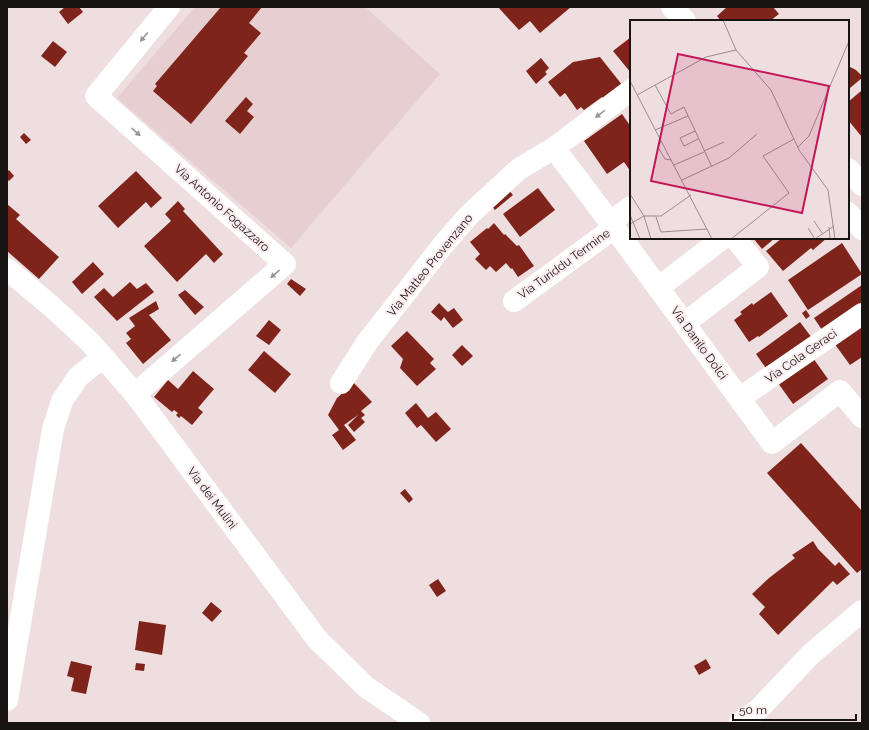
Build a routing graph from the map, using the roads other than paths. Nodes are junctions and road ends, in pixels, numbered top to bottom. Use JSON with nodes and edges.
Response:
{"nodes":[{"id":1,"x":169,"y":7,"type":"edge"},
{"id":2,"x":672,"y":7,"type":"edge"},
{"id":3,"x":684,"y":20,"type":"edge"},
{"id":4,"x":630,"y":91,"type":"edge"},
{"id":5,"x":554,"y":148,"type":"junction"},
{"id":6,"x":849,"y":170,"type":"edge"},
{"id":7,"x":862,"y":185,"type":"edge"},
{"id":8,"x":630,"y":208,"type":"edge"},
{"id":9,"x":849,"y":214,"type":"edge"},
{"id":10,"x":612,"y":225,"type":"junction"},
{"id":11,"x":862,"y":229,"type":"edge"},
{"id":12,"x":722,"y":239,"type":"edge"},
{"id":13,"x":736,"y":239,"type":"edge"},
{"id":14,"x":7,"y":269,"type":"edge"},
{"id":15,"x":658,"y":288,"type":"junction"},
{"id":16,"x":514,"y":301,"type":"dead end"},
{"id":17,"x":862,"y":314,"type":"edge"},
{"id":18,"x":685,"y":323,"type":"junction"},
{"id":19,"x":103,"y":357,"type":"junction"},
{"id":20,"x":341,"y":383,"type":"dead end"},
{"id":21,"x":135,"y":394,"type":"junction"},
{"id":22,"x":740,"y":398,"type":"junction"},
{"id":23,"x":862,"y":417,"type":"edge"},
{"id":24,"x":862,"y":611,"type":"edge"},
{"id":25,"x":7,"y":700,"type":"edge"},
{"id":26,"x":419,"y":723,"type":"edge"},
{"id":27,"x":740,"y":723,"type":"edge"}],
"edges":[{"from":1,"to":21,"type":"street","name":"Via Antonio Fogazzaro","one_way":true},
{"from":2,"to":3,"type":"street"},
{"from":4,"to":5,"type":"street","name":"Via Matteo Provenzano","one_way":true},
{"from":5,"to":10,"type":"street","name":"Via Danilo Dolci"},
{"from":5,"to":20,"type":"street","name":"Via Matteo Provenzano"},
{"from":6,"to":7,"type":"street"},
{"from":8,"to":10,"type":"street","name":"Via Turiddu Termine"},
{"from":9,"to":11,"type":"street"},
{"from":10,"to":15,"type":"street","name":"Via Danilo Dolci"},
{"from":10,"to":16,"type":"street","name":"Via Turiddu Termine"},
{"from":12,"to":15,"type":"street"},
{"from":13,"to":18,"type":"street"},
{"from":14,"to":19,"type":"street","name":"Via dei Mulini"},
{"from":15,"to":18,"type":"street","name":"Via Danilo Dolci"},
{"from":17,"to":22,"type":"street","name":"Via Cola Geraci"},
{"from":18,"to":22,"type":"street","name":"Via Danilo Dolci"},
{"from":19,"to":21,"type":"street","name":"Via dei Mulini"},
{"from":19,"to":25,"type":"street"},
{"from":21,"to":26,"type":"street","name":"Via dei Mulini"},
{"from":22,"to":23,"type":"street","name":"Via Danilo Dolci"},
{"from":24,"to":27,"type":"street"}]}
